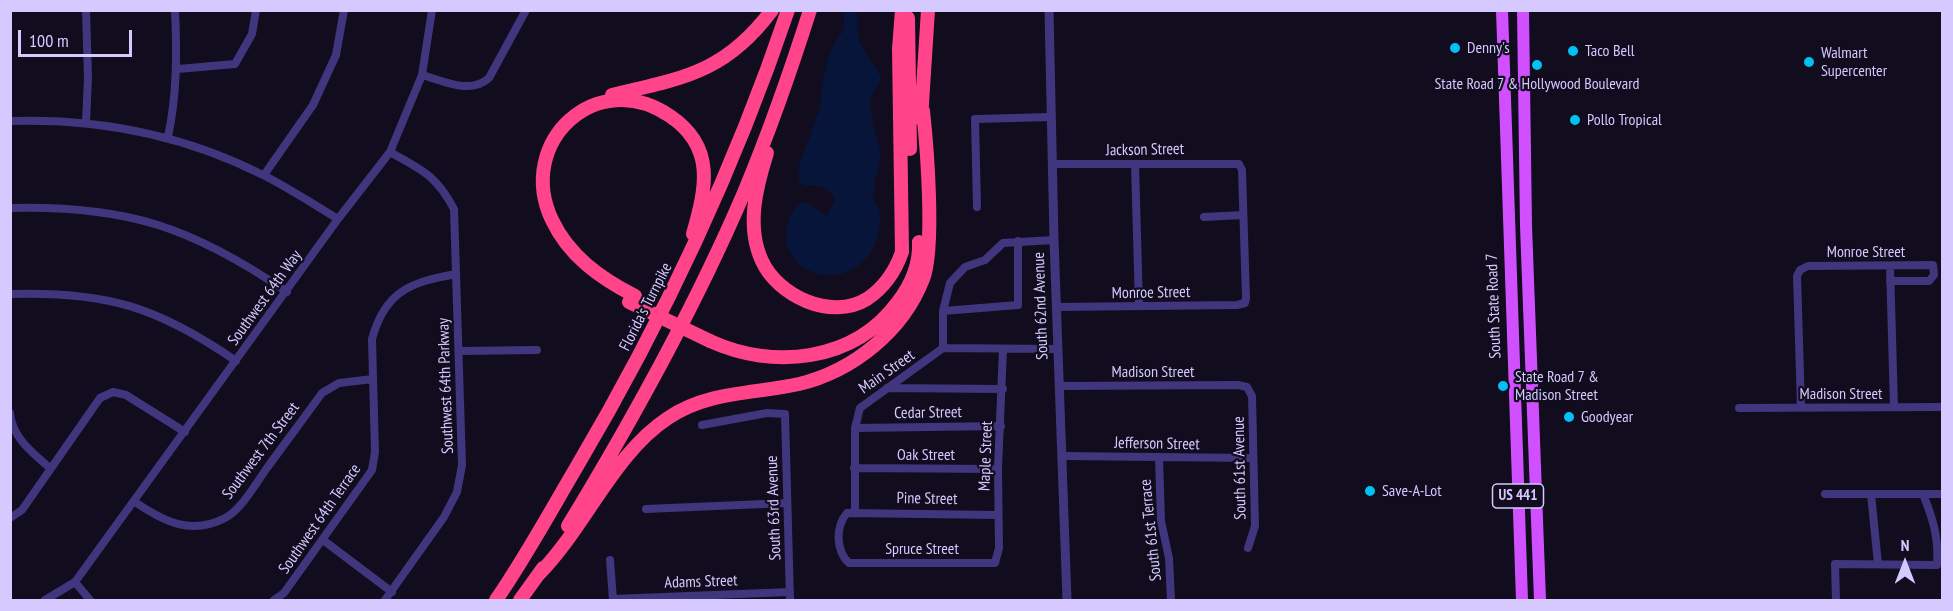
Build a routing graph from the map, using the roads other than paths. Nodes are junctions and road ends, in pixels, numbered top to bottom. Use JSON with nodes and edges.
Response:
{"nodes":[{"id":1,"x":86,"y":10,"type":"edge"},
{"id":2,"x":175,"y":10,"type":"edge"},
{"id":3,"x":256,"y":10,"type":"edge"},
{"id":4,"x":344,"y":10,"type":"edge"},
{"id":5,"x":432,"y":10,"type":"edge"},
{"id":6,"x":526,"y":10,"type":"edge"},
{"id":7,"x":772,"y":10,"type":"edge"},
{"id":8,"x":788,"y":10,"type":"edge"},
{"id":9,"x":810,"y":10,"type":"edge"},
{"id":10,"x":904,"y":10,"type":"edge"},
{"id":11,"x":928,"y":10,"type":"edge"},
{"id":12,"x":1049,"y":10,"type":"edge"},
{"id":13,"x":1502,"y":10,"type":"edge"},
{"id":14,"x":1523,"y":10,"type":"edge"},
{"id":15,"x":794,"y":59,"type":"junction"},
{"id":16,"x":178,"y":69,"type":"junction"},
{"id":17,"x":422,"y":75,"type":"junction"},
{"id":18,"x":922,"y":111,"type":"junction"},
{"id":19,"x":1051,"y":117,"type":"junction"},
{"id":20,"x":10,"y":121,"type":"edge"},
{"id":21,"x":86,"y":122,"type":"junction"},
{"id":22,"x":168,"y":137,"type":"junction"},
{"id":23,"x":390,"y":152,"type":"junction"},
{"id":24,"x":1052,"y":164,"type":"junction"},
{"id":25,"x":1135,"y":164,"type":"junction"},
{"id":26,"x":264,"y":175,"type":"junction"},
{"id":27,"x":977,"y":207,"type":"dead end"},
{"id":28,"x":10,"y":208,"type":"edge"},
{"id":29,"x":1243,"y":215,"type":"junction"},
{"id":30,"x":1204,"y":217,"type":"dead end"},
{"id":31,"x":338,"y":219,"type":"junction"},
{"id":32,"x":1054,"y":240,"type":"junction"},
{"id":33,"x":1018,"y":241,"type":"junction"},
{"id":34,"x":1890,"y":266,"type":"junction"},
{"id":35,"x":456,"y":274,"type":"junction"},
{"id":36,"x":682,"y":274,"type":"junction"},
{"id":37,"x":1890,"y":281,"type":"junction"},
{"id":38,"x":287,"y":292,"type":"junction"},
{"id":39,"x":10,"y":294,"type":"edge"},
{"id":40,"x":632,"y":299,"type":"junction"},
{"id":41,"x":1139,"y":306,"type":"junction"},
{"id":42,"x":1057,"y":307,"type":"junction"},
{"id":43,"x":943,"y":311,"type":"junction"},
{"id":44,"x":712,"y":338,"type":"junction"},
{"id":45,"x":943,"y":348,"type":"junction"},
{"id":46,"x":1003,"y":349,"type":"junction"},
{"id":47,"x":1058,"y":349,"type":"junction"},
{"id":48,"x":537,"y":350,"type":"dead end"},
{"id":49,"x":460,"y":351,"type":"junction"},
{"id":50,"x":236,"y":362,"type":"junction"},
{"id":51,"x":373,"y":379,"type":"junction"},
{"id":52,"x":1059,"y":386,"type":"junction"},
{"id":53,"x":1247,"y":387,"type":"joint"},
{"id":54,"x":886,"y":388,"type":"junction"},
{"id":55,"x":1003,"y":389,"type":"junction"},
{"id":56,"x":1801,"y":407,"type":"junction"},
{"id":57,"x":1894,"y":407,"type":"junction"},
{"id":58,"x":1942,"y":407,"type":"edge"},
{"id":59,"x":1739,"y":408,"type":"dead end"},
{"id":60,"x":10,"y":413,"type":"edge"},
{"id":61,"x":1515,"y":424,"type":"junction"},
{"id":62,"x":702,"y":425,"type":"dead end"},
{"id":63,"x":1001,"y":426,"type":"junction"},
{"id":64,"x":855,"y":428,"type":"junction"},
{"id":65,"x":185,"y":432,"type":"junction"},
{"id":66,"x":1516,"y":441,"type":"junction"},
{"id":67,"x":1062,"y":456,"type":"junction"},
{"id":68,"x":1159,"y":458,"type":"junction"},
{"id":69,"x":1253,"y":458,"type":"junction"},
{"id":70,"x":1534,"y":460,"type":"junction"},
{"id":71,"x":50,"y":468,"type":"junction"},
{"id":72,"x":854,"y":468,"type":"junction"},
{"id":73,"x":998,"y":469,"type":"junction"},
{"id":74,"x":1824,"y":494,"type":"dead end"},
{"id":75,"x":1871,"y":494,"type":"junction"},
{"id":76,"x":1923,"y":494,"type":"junction"},
{"id":77,"x":1942,"y":494,"type":"edge"},
{"id":78,"x":135,"y":502,"type":"junction"},
{"id":79,"x":787,"y":503,"type":"junction"},
{"id":80,"x":646,"y":509,"type":"dead end"},
{"id":81,"x":855,"y":511,"type":"junction"},
{"id":82,"x":998,"y":515,"type":"junction"},
{"id":83,"x":10,"y":518,"type":"edge"},
{"id":84,"x":323,"y":540,"type":"junction"},
{"id":85,"x":1248,"y":548,"type":"dead end"},
{"id":86,"x":610,"y":560,"type":"dead end"},
{"id":87,"x":995,"y":563,"type":"joint"},
{"id":88,"x":1878,"y":564,"type":"junction"},
{"id":89,"x":538,"y":575,"type":"junction"},
{"id":90,"x":75,"y":582,"type":"junction"},
{"id":91,"x":392,"y":592,"type":"junction"},
{"id":92,"x":790,"y":596,"type":"edge"},
{"id":93,"x":45,"y":600,"type":"edge"},
{"id":94,"x":90,"y":600,"type":"edge"},
{"id":95,"x":274,"y":600,"type":"edge"},
{"id":96,"x":386,"y":600,"type":"edge"},
{"id":97,"x":496,"y":600,"type":"edge"},
{"id":98,"x":520,"y":600,"type":"edge"},
{"id":99,"x":613,"y":600,"type":"edge"},
{"id":100,"x":1067,"y":600,"type":"edge"},
{"id":101,"x":1171,"y":600,"type":"edge"},
{"id":102,"x":1522,"y":600,"type":"edge"},
{"id":103,"x":1540,"y":600,"type":"edge"},
{"id":104,"x":1836,"y":600,"type":"edge"}],
"edges":[{"from":1,"to":21,"type":"street"},
{"from":2,"to":16,"type":"street"},
{"from":3,"to":16,"type":"street"},
{"from":4,"to":26,"type":"street"},
{"from":5,"to":17,"type":"street","name":"Southwest 64th Way"},
{"from":6,"to":17,"type":"street"},
{"from":7,"to":40,"type":"highway"},
{"from":8,"to":36,"type":"highway","name":"Florida's Turnpike"},
{"from":9,"to":15,"type":"highway"},
{"from":10,"to":15,"type":"highway"},
{"from":10,"to":44,"type":"highway"},
{"from":11,"to":18,"type":"highway"},
{"from":12,"to":19,"type":"street","name":"South 62nd Avenue"},
{"from":13,"to":61,"type":"main road","name":"South State Road 7","number":"US 441"},
{"from":14,"to":70,"type":"main road","number":"US 441"},
{"from":15,"to":89,"type":"highway"},
{"from":16,"to":22,"type":"street"},
{"from":17,"to":23,"type":"street","name":"Southwest 64th Way"},
{"from":18,"to":44,"type":"highway"},
{"from":18,"to":89,"type":"highway"},
{"from":19,"to":24,"type":"street","name":"South 62nd Avenue"},
{"from":19,"to":27,"type":"street"},
{"from":20,"to":21,"type":"street"},
{"from":21,"to":22,"type":"street"},
{"from":22,"to":26,"type":"street"},
{"from":23,"to":31,"type":"street","name":"Southwest 64th Way"},
{"from":23,"to":35,"type":"street","name":"Southwest 64th Parkway"},
{"from":24,"to":25,"type":"street","name":"Jackson Street"},
{"from":24,"to":32,"type":"street","name":"South 62nd Avenue"},
{"from":25,"to":29,"type":"street","name":"Jackson Street"},
{"from":25,"to":41,"type":"street"},
{"from":26,"to":31,"type":"street"},
{"from":28,"to":38,"type":"street"},
{"from":29,"to":30,"type":"street"},
{"from":29,"to":41,"type":"street","name":"Monroe Street"},
{"from":31,"to":38,"type":"street","name":"Southwest 64th Way"},
{"from":32,"to":33,"type":"street"},
{"from":32,"to":42,"type":"street","name":"South 62nd Avenue"},
{"from":33,"to":43,"type":"street"},
{"from":33,"to":43,"type":"street"},
{"from":34,"to":37,"type":"street"},
{"from":34,"to":37,"type":"street","name":"Monroe Street"},
{"from":34,"to":56,"type":"street","name":"Monroe Street"},
{"from":35,"to":49,"type":"street","name":"Southwest 64th Parkway"},
{"from":35,"to":51,"type":"street","name":"Southwest 64th Terrace"},
{"from":36,"to":40,"type":"highway"},
{"from":36,"to":97,"type":"highway","name":"Florida's Turnpike"},
{"from":37,"to":57,"type":"street"},
{"from":38,"to":50,"type":"street","name":"Southwest 64th Way"},
{"from":39,"to":50,"type":"street"},
{"from":40,"to":44,"type":"highway"},
{"from":41,"to":42,"type":"street","name":"Monroe Street"},
{"from":42,"to":47,"type":"street","name":"South 62nd Avenue"},
{"from":43,"to":45,"type":"street"},
{"from":45,"to":46,"type":"street"},
{"from":45,"to":54,"type":"street","name":"Main Street"},
{"from":46,"to":47,"type":"street"},
{"from":46,"to":55,"type":"street","name":"Maple Street"},
{"from":47,"to":52,"type":"street","name":"South 62nd Avenue"},
{"from":48,"to":49,"type":"street"},
{"from":49,"to":91,"type":"street","name":"Southwest 64th Parkway"},
{"from":50,"to":65,"type":"street","name":"Southwest 64th Way"},
{"from":51,"to":78,"type":"street","name":"Southwest 7th Street"},
{"from":51,"to":84,"type":"street","name":"Southwest 64th Terrace"},
{"from":52,"to":53,"type":"street","name":"Madison Street"},
{"from":52,"to":67,"type":"street","name":"South 62nd Avenue"},
{"from":53,"to":69,"type":"street","name":"South 61st Avenue"},
{"from":54,"to":55,"type":"street"},
{"from":54,"to":64,"type":"street","name":"Main Street"},
{"from":55,"to":63,"type":"street","name":"Maple Street"},
{"from":56,"to":57,"type":"street","name":"Madison Street"},
{"from":56,"to":59,"type":"street","name":"Madison Street"},
{"from":57,"to":58,"type":"street","name":"Madison Street"},
{"from":60,"to":71,"type":"street"},
{"from":61,"to":66,"type":"main road","name":"South State Road 7","number":"US 441"},
{"from":61,"to":70,"type":"main road"},
{"from":62,"to":79,"type":"street","name":"South 63rd Avenue"},
{"from":63,"to":64,"type":"street","name":"Cedar Street"},
{"from":63,"to":73,"type":"street","name":"Maple Street"},
{"from":64,"to":72,"type":"street","name":"Main Street"},
{"from":65,"to":71,"type":"street"},
{"from":65,"to":78,"type":"street","name":"Southwest 64th Way"},
{"from":66,"to":70,"type":"main road"},
{"from":66,"to":102,"type":"main road","name":"South State Road 7","number":"US 441"},
{"from":67,"to":68,"type":"street","name":"Jefferson Street"},
{"from":67,"to":100,"type":"street","name":"South 62nd Avenue"},
{"from":68,"to":69,"type":"street","name":"Jefferson Street"},
{"from":68,"to":101,"type":"street","name":"South 61st Terrace"},
{"from":69,"to":85,"type":"street","name":"South 61st Avenue"},
{"from":70,"to":103,"type":"main road","number":"US 441"},
{"from":71,"to":83,"type":"street"},
{"from":72,"to":73,"type":"street","name":"Oak Street"},
{"from":72,"to":81,"type":"street","name":"Main Street"},
{"from":73,"to":82,"type":"street","name":"Maple Street"},
{"from":74,"to":75,"type":"street"},
{"from":75,"to":76,"type":"street"},
{"from":75,"to":88,"type":"street"},
{"from":76,"to":77,"type":"street"},
{"from":76,"to":88,"type":"street"},
{"from":78,"to":90,"type":"street","name":"Southwest 64th Way"},
{"from":79,"to":80,"type":"street"},
{"from":79,"to":92,"type":"street","name":"South 63rd Avenue"},
{"from":81,"to":82,"type":"street","name":"Pine Street"},
{"from":81,"to":87,"type":"street","name":"Spruce Street"},
{"from":82,"to":87,"type":"street","name":"Maple Street"},
{"from":84,"to":91,"type":"street"},
{"from":84,"to":95,"type":"street","name":"Southwest 64th Terrace"},
{"from":86,"to":99,"type":"street"},
{"from":88,"to":104,"type":"street"},
{"from":89,"to":98,"type":"highway"},
{"from":90,"to":93,"type":"street"},
{"from":90,"to":94,"type":"street"},
{"from":91,"to":96,"type":"street","name":"Southwest 64th Parkway"},
{"from":92,"to":99,"type":"street","name":"Adams Street"}]}
